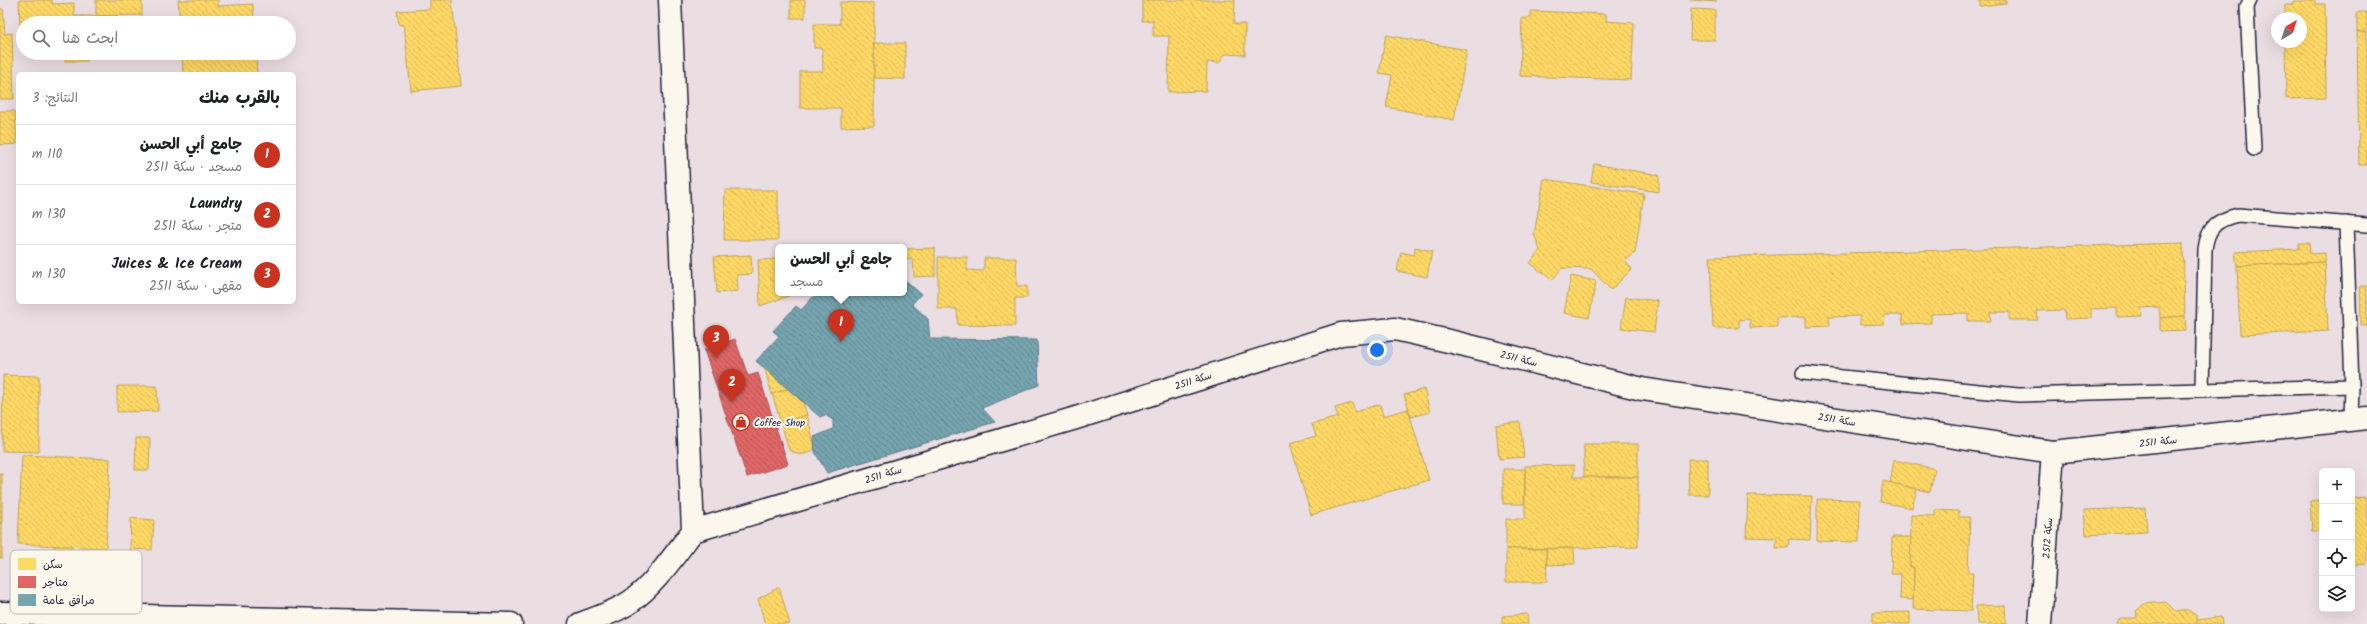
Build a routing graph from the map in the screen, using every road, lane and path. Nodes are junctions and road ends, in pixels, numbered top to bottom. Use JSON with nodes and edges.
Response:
{"nodes":[{"id":1,"x":670,"y":0,"type":"edge"},
{"id":2,"x":2250,"y":0,"type":"edge"},
{"id":3,"x":2254,"y":150,"type":"dead end"},
{"id":4,"x":2346,"y":223,"type":"junction"},
{"id":5,"x":2367,"y":225,"type":"edge"},
{"id":6,"x":1803,"y":373,"type":"dead end"},
{"id":7,"x":2352,"y":386,"type":"junction"},
{"id":8,"x":2202,"y":390,"type":"junction"},
{"id":9,"x":2359,"y":419,"type":"edge"},
{"id":10,"x":2053,"y":452,"type":"junction"},
{"id":11,"x":693,"y":531,"type":"junction"},
{"id":12,"x":0,"y":613,"type":"edge"},
{"id":13,"x":10,"y":613,"type":"edge"},
{"id":14,"x":38,"y":614,"type":"edge"},
{"id":15,"x":300,"y":621,"type":"edge"},
{"id":16,"x":510,"y":624,"type":"edge"},
{"id":17,"x":580,"y":624,"type":"edge"},
{"id":18,"x":2040,"y":624,"type":"edge"}],
"edges":[{"from":1,"to":11,"type":"street"},
{"from":2,"to":3,"type":"lane"},
{"from":4,"to":5,"type":"lane"},
{"from":4,"to":7,"type":"lane"},
{"from":4,"to":8,"type":"lane"},
{"from":6,"to":8,"type":"lane"},
{"from":7,"to":8,"type":"lane"},
{"from":7,"to":9,"type":"lane"},
{"from":9,"to":10,"type":"street","name":"سكة 2511"},
{"from":10,"to":11,"type":"street","name":"سكة 2511"},
{"from":10,"to":18,"type":"street","name":"سكة 2512"},
{"from":11,"to":17,"type":"street"},
{"from":12,"to":13,"type":"street"},
{"from":14,"to":15,"type":"street"},
{"from":15,"to":16,"type":"street"}]}
